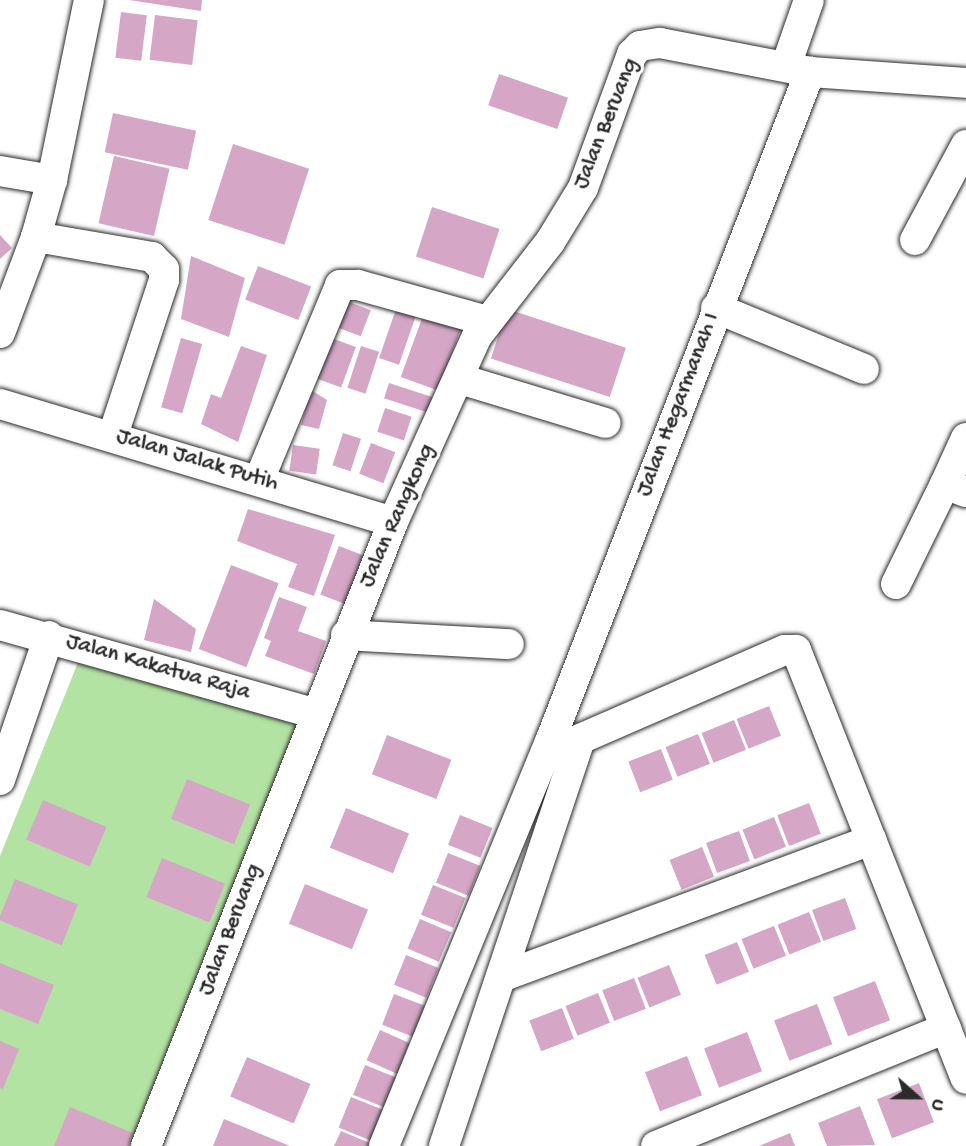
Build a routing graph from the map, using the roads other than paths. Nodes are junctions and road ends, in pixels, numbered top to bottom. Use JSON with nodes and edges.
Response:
{"nodes":[{"id":1,"x":89,"y":0,"type":"edge"},
{"id":2,"x":809,"y":0,"type":"edge"},
{"id":3,"x":798,"y":69,"type":"junction"},
{"id":4,"x":966,"y":83,"type":"edge"},
{"id":5,"x":966,"y":145,"type":"edge"},
{"id":6,"x":0,"y":171,"type":"edge"},
{"id":7,"x":52,"y":180,"type":"junction"},
{"id":8,"x":36,"y":237,"type":"junction"},
{"id":9,"x":915,"y":240,"type":"dead end"},
{"id":10,"x":716,"y":308,"type":"junction"},
{"id":11,"x":487,"y":321,"type":"junction"},
{"id":12,"x":1,"y":327,"type":"edge"},
{"id":13,"x":864,"y":369,"type":"dead end"},
{"id":14,"x":460,"y":379,"type":"junction"},
{"id":15,"x":0,"y":404,"type":"edge"},
{"id":16,"x":606,"y":424,"type":"dead end"},
{"id":17,"x":113,"y":435,"type":"junction"},
{"id":18,"x":966,"y":438,"type":"edge"},
{"id":19,"x":259,"y":480,"type":"junction"},
{"id":20,"x":956,"y":488,"type":"edge"},
{"id":21,"x":393,"y":522,"type":"junction"},
{"id":22,"x":896,"y":584,"type":"dead end"},
{"id":23,"x":0,"y":625,"type":"edge"},
{"id":24,"x":346,"y":635,"type":"junction"},
{"id":25,"x":49,"y":636,"type":"junction"},
{"id":26,"x":509,"y":644,"type":"dead end"},
{"id":27,"x":316,"y":714,"type":"junction"},
{"id":28,"x":0,"y":780,"type":"edge"},
{"id":29,"x":872,"y":840,"type":"junction"},
{"id":30,"x":501,"y":977,"type":"junction"},
{"id":31,"x":946,"y":1028,"type":"junction"},
{"id":32,"x":966,"y":1079,"type":"edge"},
{"id":33,"x":146,"y":1146,"type":"edge"},
{"id":34,"x":384,"y":1146,"type":"edge"},
{"id":35,"x":444,"y":1146,"type":"edge"},
{"id":36,"x":656,"y":1146,"type":"edge"}],
"edges":[{"from":1,"to":7,"type":"street"},
{"from":2,"to":3,"type":"street","name":"Jalan Hegarmanah I"},
{"from":3,"to":4,"type":"street"},
{"from":3,"to":10,"type":"street","name":"Jalan Hegarmanah I"},
{"from":3,"to":11,"type":"street","name":"Jalan Beruang"},
{"from":5,"to":9,"type":"street"},
{"from":6,"to":7,"type":"street"},
{"from":7,"to":8,"type":"street"},
{"from":8,"to":12,"type":"street"},
{"from":8,"to":17,"type":"street"},
{"from":10,"to":13,"type":"street"},
{"from":10,"to":34,"type":"street","name":"Jalan Hegarmanah I"},
{"from":11,"to":14,"type":"street","name":"Jalan Rangkong"},
{"from":11,"to":19,"type":"street"},
{"from":14,"to":16,"type":"street"},
{"from":14,"to":21,"type":"street","name":"Jalan Rangkong"},
{"from":15,"to":17,"type":"street","name":"Jalan Jalak Putih"},
{"from":17,"to":19,"type":"street","name":"Jalan Jalak Putih"},
{"from":18,"to":20,"type":"street"},
{"from":19,"to":21,"type":"street","name":"Jalan Jalak Putih"},
{"from":20,"to":22,"type":"street"},
{"from":21,"to":24,"type":"street","name":"Jalan Rangkong"},
{"from":23,"to":25,"type":"street","name":"Jalan Kakatua Raja"},
{"from":24,"to":26,"type":"street"},
{"from":24,"to":27,"type":"street","name":"Jalan Rangkong"},
{"from":25,"to":27,"type":"street","name":"Jalan Kakatua Raja"},
{"from":25,"to":28,"type":"street"},
{"from":27,"to":33,"type":"street","name":"Jalan Beruang"},
{"from":29,"to":30,"type":"street"},
{"from":29,"to":30,"type":"street"},
{"from":29,"to":31,"type":"street"},
{"from":30,"to":35,"type":"street"},
{"from":31,"to":32,"type":"street"},
{"from":31,"to":36,"type":"street"}]}
